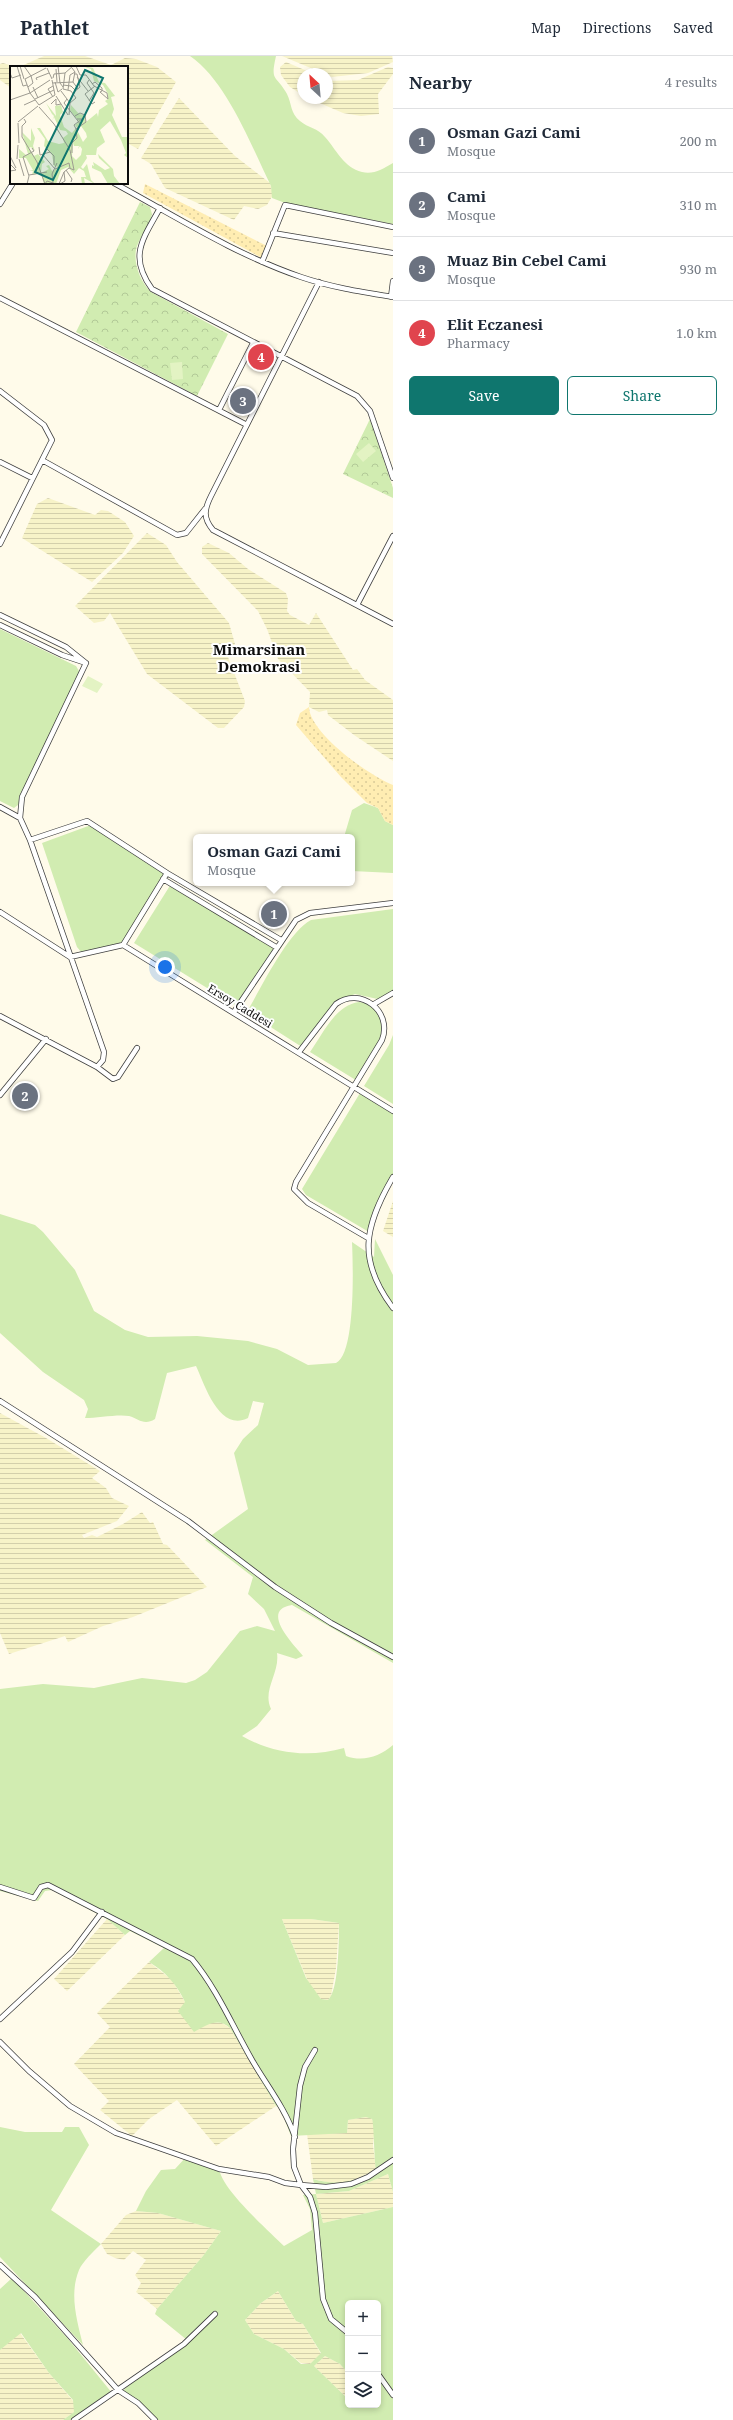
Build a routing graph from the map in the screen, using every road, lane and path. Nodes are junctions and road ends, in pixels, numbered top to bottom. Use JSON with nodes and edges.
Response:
{"nodes":[{"id":1,"x":12,"y":184,"type":"edge"},
{"id":2,"x":116,"y":184,"type":"edge"},
{"id":3,"x":0,"y":204,"type":"edge"},
{"id":4,"x":160,"y":208,"type":"junction"},
{"id":5,"x":393,"y":227,"type":"edge"},
{"id":6,"x":273,"y":233,"type":"junction"},
{"id":7,"x":393,"y":253,"type":"edge"},
{"id":8,"x":262,"y":262,"type":"junction"},
{"id":9,"x":393,"y":281,"type":"edge"},
{"id":10,"x":320,"y":282,"type":"junction"},
{"id":11,"x":392,"y":297,"type":"edge"},
{"id":12,"x":0,"y":298,"type":"edge"},
{"id":13,"x":253,"y":343,"type":"junction"},
{"id":14,"x":281,"y":357,"type":"junction"},
{"id":15,"x":0,"y":391,"type":"edge"},
{"id":16,"x":219,"y":410,"type":"junction"},
{"id":17,"x":247,"y":424,"type":"junction"},
{"id":18,"x":42,"y":460,"type":"junction"},
{"id":19,"x":0,"y":462,"type":"edge"},
{"id":20,"x":32,"y":478,"type":"junction"},
{"id":21,"x":393,"y":478,"type":"edge"},
{"id":22,"x":205,"y":509,"type":"junction"},
{"id":23,"x":2,"y":536,"type":"edge"},
{"id":24,"x":393,"y":536,"type":"edge"},
{"id":25,"x":0,"y":544,"type":"edge"},
{"id":26,"x":357,"y":605,"type":"junction"},
{"id":27,"x":0,"y":615,"type":"edge"},
{"id":28,"x":393,"y":624,"type":"edge"},
{"id":29,"x":0,"y":625,"type":"edge"},
{"id":30,"x":86,"y":663,"type":"junction"},
{"id":31,"x":0,"y":807,"type":"edge"},
{"id":32,"x":20,"y":818,"type":"junction"},
{"id":33,"x":30,"y":840,"type":"junction"},
{"id":34,"x":167,"y":873,"type":"junction"},
{"id":35,"x":163,"y":879,"type":"junction"},
{"id":36,"x":393,"y":904,"type":"edge"},
{"id":37,"x":0,"y":912,"type":"edge"},
{"id":38,"x":281,"y":940,"type":"junction"},
{"id":39,"x":123,"y":945,"type":"junction"},
{"id":40,"x":276,"y":947,"type":"junction"},
{"id":41,"x":70,"y":958,"type":"junction"},
{"id":42,"x":393,"y":993,"type":"edge"},
{"id":43,"x":374,"y":1004,"type":"junction"},
{"id":44,"x":234,"y":1012,"type":"junction"},
{"id":45,"x":0,"y":1016,"type":"edge"},
{"id":46,"x":46,"y":1040,"type":"junction"},
{"id":47,"x":137,"y":1048,"type":"dead end"},
{"id":48,"x":299,"y":1052,"type":"junction"},
{"id":49,"x":97,"y":1066,"type":"junction"},
{"id":50,"x":354,"y":1087,"type":"junction"},
{"id":51,"x":0,"y":1095,"type":"edge"},
{"id":52,"x":393,"y":1111,"type":"edge"},
{"id":53,"x":393,"y":1177,"type":"edge"},
{"id":54,"x":368,"y":1238,"type":"junction"},
{"id":55,"x":393,"y":1308,"type":"edge"},
{"id":56,"x":0,"y":1400,"type":"edge"},
{"id":57,"x":393,"y":1657,"type":"edge"},
{"id":58,"x":0,"y":1887,"type":"edge"},
{"id":59,"x":102,"y":1912,"type":"junction"},
{"id":60,"x":0,"y":2019,"type":"edge"},
{"id":61,"x":0,"y":2042,"type":"edge"},
{"id":62,"x":315,"y":2050,"type":"dead end"},
{"id":63,"x":295,"y":2137,"type":"junction"},
{"id":64,"x":393,"y":2160,"type":"edge"},
{"id":65,"x":301,"y":2185,"type":"junction"},
{"id":66,"x":0,"y":2265,"type":"edge"},
{"id":67,"x":215,"y":2314,"type":"dead end"},
{"id":68,"x":345,"y":2331,"type":"edge"},
{"id":69,"x":381,"y":2378,"type":"edge"},
{"id":70,"x":118,"y":2390,"type":"junction"},
{"id":71,"x":393,"y":2395,"type":"edge"},
{"id":72,"x":74,"y":2420,"type":"edge"},
{"id":73,"x":155,"y":2420,"type":"edge"}],
"edges":[{"from":1,"to":3,"type":"street"},
{"from":2,"to":4,"type":"street"},
{"from":4,"to":8,"type":"street"},
{"from":4,"to":13,"type":"street"},
{"from":5,"to":6,"type":"street"},
{"from":6,"to":7,"type":"street"},
{"from":6,"to":8,"type":"street"},
{"from":8,"to":10,"type":"street"},
{"from":9,"to":11,"type":"street"},
{"from":10,"to":11,"type":"street"},
{"from":10,"to":14,"type":"street"},
{"from":12,"to":16,"type":"street"},
{"from":13,"to":14,"type":"street"},
{"from":13,"to":16,"type":"street"},
{"from":14,"to":17,"type":"street"},
{"from":14,"to":21,"type":"street"},
{"from":15,"to":18,"type":"street"},
{"from":16,"to":17,"type":"street"},
{"from":17,"to":22,"type":"street"},
{"from":18,"to":20,"type":"street"},
{"from":18,"to":22,"type":"street"},
{"from":19,"to":20,"type":"street"},
{"from":20,"to":23,"type":"street"},
{"from":22,"to":26,"type":"street"},
{"from":23,"to":25,"type":"street"},
{"from":24,"to":26,"type":"street"},
{"from":26,"to":28,"type":"street"},
{"from":27,"to":30,"type":"street"},
{"from":29,"to":30,"type":"street"},
{"from":30,"to":32,"type":"street"},
{"from":31,"to":32,"type":"street"},
{"from":32,"to":33,"type":"street"},
{"from":33,"to":34,"type":"street"},
{"from":33,"to":41,"type":"street"},
{"from":34,"to":35,"type":"street"},
{"from":34,"to":38,"type":"street"},
{"from":35,"to":39,"type":"street"},
{"from":35,"to":40,"type":"street"},
{"from":36,"to":38,"type":"street"},
{"from":37,"to":41,"type":"street"},
{"from":38,"to":40,"type":"street"},
{"from":39,"to":41,"type":"street"},
{"from":39,"to":44,"type":"street","name":"Ersoy Caddesi"},
{"from":40,"to":44,"type":"street"},
{"from":41,"to":49,"type":"street"},
{"from":42,"to":43,"type":"street"},
{"from":43,"to":48,"type":"street"},
{"from":43,"to":50,"type":"street"},
{"from":44,"to":48,"type":"street","name":"Ersoy Caddesi"},
{"from":45,"to":46,"type":"street"},
{"from":46,"to":49,"type":"street"},
{"from":46,"to":51,"type":"street"},
{"from":47,"to":49,"type":"street"},
{"from":48,"to":50,"type":"street","name":"Ersoy Caddesi"},
{"from":50,"to":52,"type":"street","name":"Ersoy Caddesi"},
{"from":50,"to":54,"type":"street"},
{"from":53,"to":54,"type":"street"},
{"from":54,"to":55,"type":"street"},
{"from":56,"to":57,"type":"street"},
{"from":58,"to":59,"type":"street"},
{"from":59,"to":60,"type":"street"},
{"from":59,"to":63,"type":"street"},
{"from":61,"to":65,"type":"street"},
{"from":62,"to":63,"type":"street"},
{"from":63,"to":65,"type":"street"},
{"from":64,"to":65,"type":"street"},
{"from":65,"to":68,"type":"street"},
{"from":66,"to":70,"type":"street"},
{"from":67,"to":70,"type":"street"},
{"from":69,"to":71,"type":"street"},
{"from":70,"to":72,"type":"street"},
{"from":70,"to":73,"type":"street"}]}
